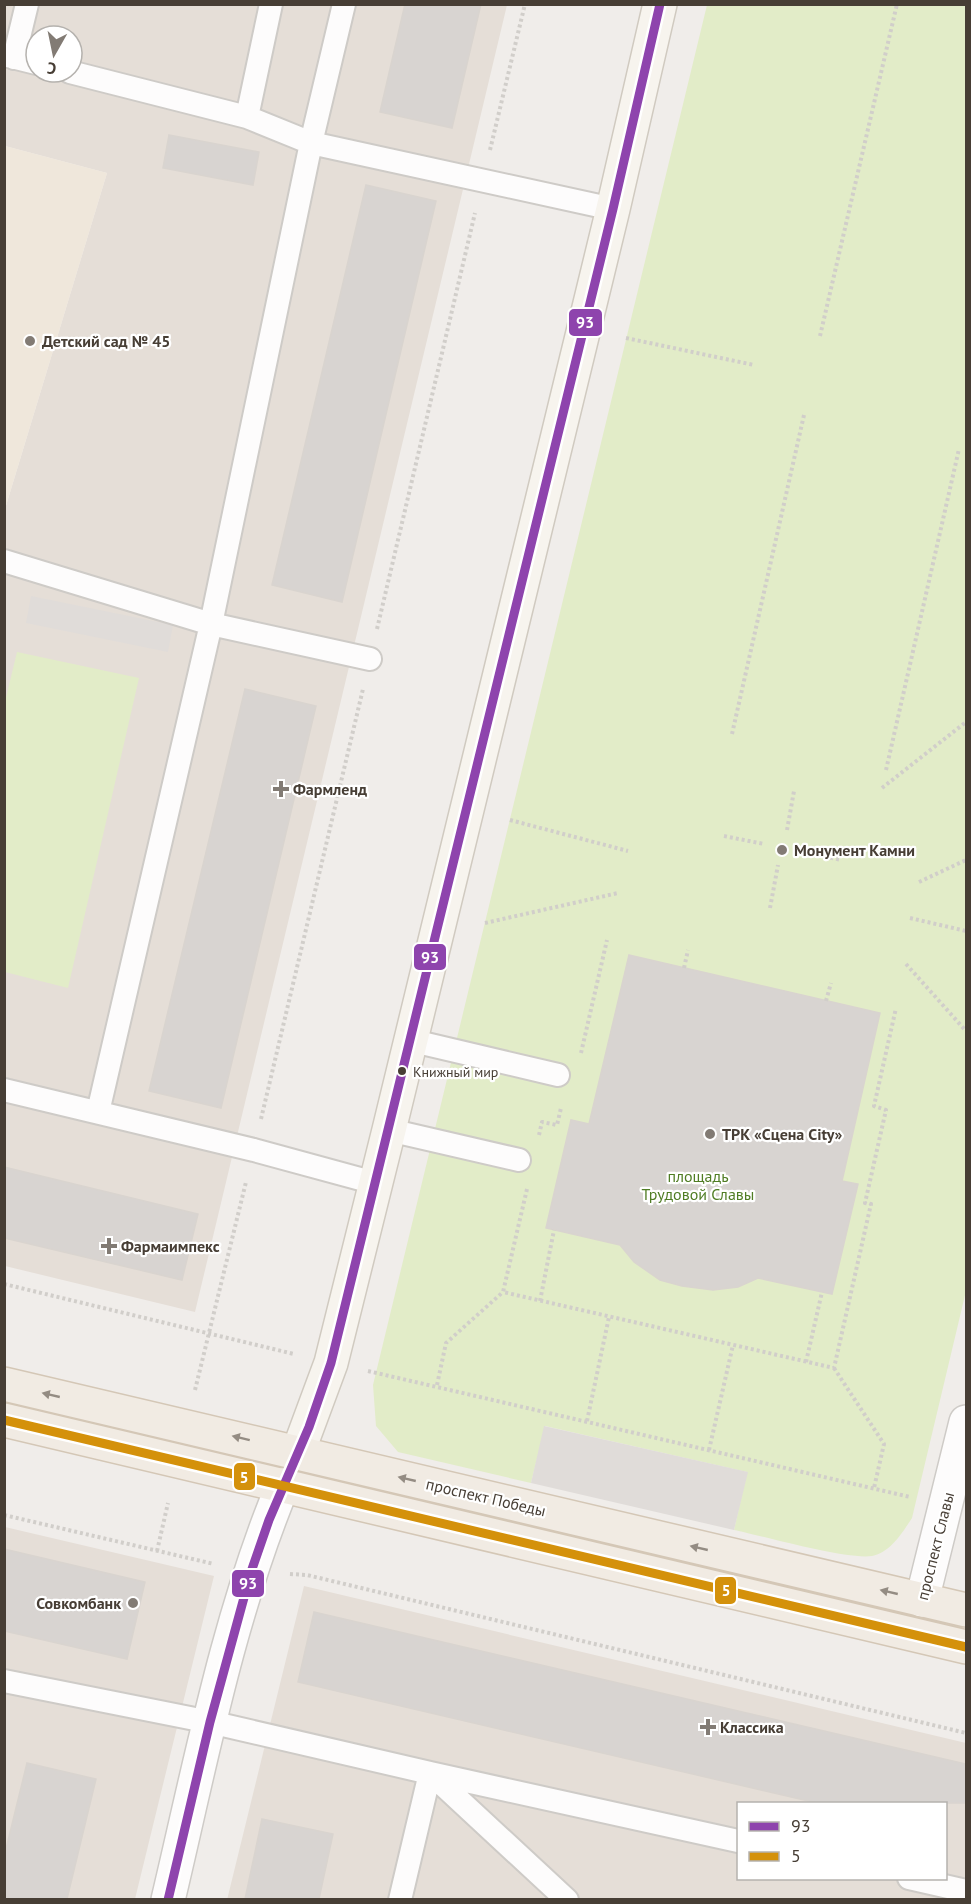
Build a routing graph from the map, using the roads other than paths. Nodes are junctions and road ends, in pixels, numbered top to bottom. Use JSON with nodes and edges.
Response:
{"nodes":[{"id":1,"x":27,"y":4,"type":"edge"},
{"id":2,"x":271,"y":4,"type":"edge"},
{"id":3,"x":344,"y":4,"type":"edge"},
{"id":4,"x":660,"y":4,"type":"edge"},
{"id":5,"x":9,"y":57,"type":"edge"},
{"id":6,"x":24,"y":60,"type":"edge"},
{"id":7,"x":84,"y":76,"type":"edge"},
{"id":8,"x":247,"y":117,"type":"junction"},
{"id":9,"x":311,"y":143,"type":"junction"},
{"id":10,"x":613,"y":210,"type":"junction"},
{"id":11,"x":4,"y":561,"type":"edge"},
{"id":12,"x":211,"y":624,"type":"junction"},
{"id":13,"x":370,"y":659,"type":"road end"},
{"id":14,"x":409,"y":1040,"type":"junction"},
{"id":15,"x":558,"y":1075,"type":"dead end"},
{"id":16,"x":4,"y":1090,"type":"edge"},
{"id":17,"x":98,"y":1112,"type":"junction"},
{"id":18,"x":389,"y":1130,"type":"junction"},
{"id":19,"x":524,"y":1169,"type":"road end"},
{"id":20,"x":375,"y":1183,"type":"junction"},
{"id":21,"x":4,"y":1384,"type":"edge"},
{"id":22,"x":4,"y":1420,"type":"edge"},
{"id":23,"x":966,"y":1422,"type":"edge"},
{"id":24,"x":298,"y":1452,"type":"junction"},
{"id":25,"x":283,"y":1485,"type":"junction"},
{"id":26,"x":922,"y":1600,"type":"junction"},
{"id":27,"x":966,"y":1610,"type":"edge"},
{"id":28,"x":914,"y":1635,"type":"junction"},
{"id":29,"x":966,"y":1647,"type":"edge"},
{"id":30,"x":4,"y":1681,"type":"edge"},
{"id":31,"x":210,"y":1722,"type":"junction"},
{"id":32,"x":429,"y":1773,"type":"junction"},
{"id":33,"x":737,"y":1841,"type":"edge"},
{"id":34,"x":918,"y":1880,"type":"edge"},
{"id":35,"x":966,"y":1891,"type":"edge"},
{"id":36,"x":168,"y":1899,"type":"edge"},
{"id":37,"x":400,"y":1899,"type":"edge"},
{"id":38,"x":567,"y":1899,"type":"edge"}],
"edges":[{"from":1,"to":5,"type":"lane"},
{"from":2,"to":8,"type":"lane"},
{"from":3,"to":9,"type":"lane"},
{"from":4,"to":10,"type":"main road"},
{"from":5,"to":6,"type":"lane"},
{"from":7,"to":8,"type":"lane"},
{"from":8,"to":9,"type":"lane"},
{"from":9,"to":10,"type":"lane"},
{"from":9,"to":12,"type":"lane"},
{"from":10,"to":14,"type":"main road"},
{"from":11,"to":12,"type":"lane"},
{"from":12,"to":13,"type":"lane"},
{"from":12,"to":17,"type":"lane"},
{"from":14,"to":15,"type":"lane"},
{"from":14,"to":18,"type":"main road"},
{"from":16,"to":17,"type":"lane"},
{"from":17,"to":20,"type":"lane"},
{"from":18,"to":19,"type":"lane"},
{"from":18,"to":20,"type":"main road"},
{"from":20,"to":24,"type":"main road"},
{"from":24,"to":21,"type":"main road","name":"проспект Победы","one_way":true},
{"from":22,"to":25,"type":"main road"},
{"from":23,"to":26,"type":"street","name":"проспект Славы"},
{"from":24,"to":25,"type":"main road"},
{"from":26,"to":24,"type":"main road","name":"проспект Победы","one_way":true},
{"from":25,"to":28,"type":"main road"},
{"from":25,"to":31,"type":"street"},
{"from":26,"to":27,"type":"main road","name":"проспект Победы"},
{"from":26,"to":28,"type":"main road","name":"проспект Славы"},
{"from":28,"to":29,"type":"main road"},
{"from":30,"to":31,"type":"lane"},
{"from":31,"to":32,"type":"lane"},
{"from":31,"to":36,"type":"street"},
{"from":32,"to":33,"type":"lane"},
{"from":32,"to":37,"type":"lane"},
{"from":32,"to":38,"type":"lane"},
{"from":34,"to":35,"type":"lane"}]}
